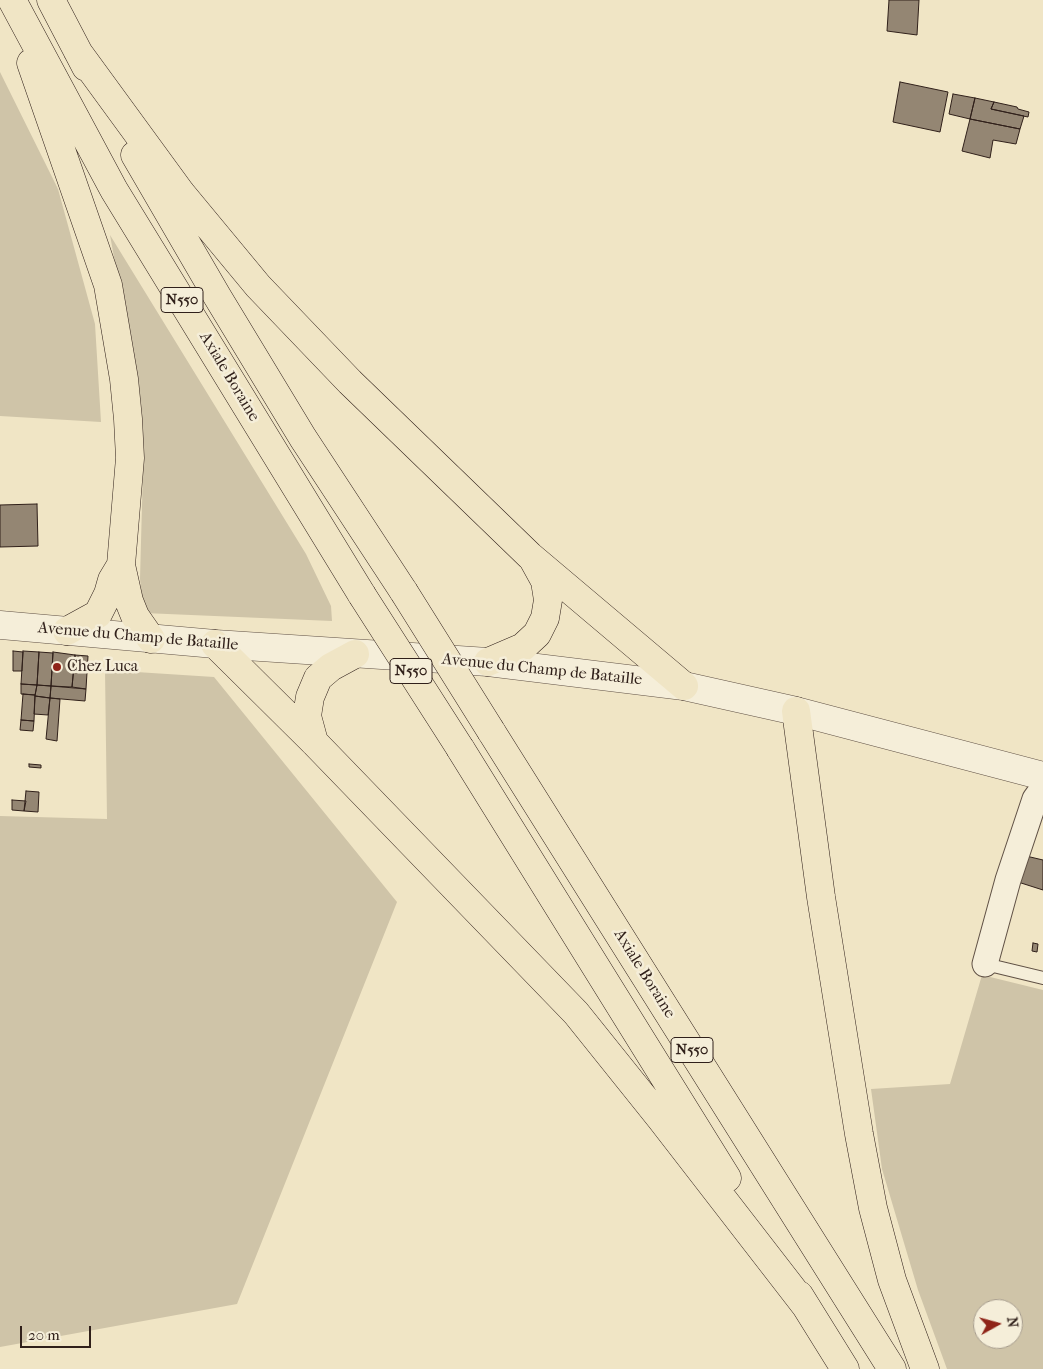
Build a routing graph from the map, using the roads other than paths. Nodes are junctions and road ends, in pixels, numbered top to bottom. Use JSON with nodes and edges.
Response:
{"nodes":[{"id":1,"x":10,"y":0,"type":"edge"},
{"id":2,"x":51,"y":0,"type":"edge"},
{"id":3,"x":78,"y":52,"type":"junction"},
{"id":4,"x":530,"y":556,"type":"junction"},
{"id":5,"x":121,"y":565,"type":"junction"},
{"id":6,"x":0,"y":626,"type":"edge"},
{"id":7,"x":67,"y":631,"type":"junction"},
{"id":8,"x":151,"y":639,"type":"junction"},
{"id":9,"x":215,"y":644,"type":"junction"},
{"id":10,"x":355,"y":654,"type":"junction"},
{"id":11,"x":488,"y":662,"type":"junction"},
{"id":12,"x":684,"y":686,"type":"junction"},
{"id":13,"x":796,"y":711,"type":"junction"},
{"id":14,"x":314,"y":742,"type":"junction"},
{"id":15,"x":1043,"y":776,"type":"edge"},
{"id":16,"x":1043,"y":788,"type":"edge"},
{"id":17,"x":985,"y":964,"type":"joint"},
{"id":18,"x":1043,"y":978,"type":"edge"},
{"id":19,"x":808,"y":1310,"type":"junction"},
{"id":20,"x":845,"y":1369,"type":"edge"},
{"id":21,"x":892,"y":1369,"type":"edge"},
{"id":22,"x":925,"y":1369,"type":"edge"}],
"edges":[{"from":1,"to":5,"type":"highway"},
{"from":1,"to":19,"type":"highway","name":"Axiale Boraine","number":"N550","bridge":true},
{"from":2,"to":3,"type":"highway","name":"Axiale Boraine","number":"N550"},
{"from":3,"to":4,"type":"highway"},
{"from":3,"to":21,"type":"highway","name":"Axiale Boraine","number":"N550","bridge":true},
{"from":4,"to":11,"type":"highway"},
{"from":4,"to":12,"type":"highway"},
{"from":5,"to":7,"type":"highway"},
{"from":5,"to":8,"type":"highway"},
{"from":6,"to":7,"type":"street","name":"Avenue du Champ de Bataille"},
{"from":7,"to":8,"type":"street","name":"Avenue du Champ de Bataille"},
{"from":8,"to":9,"type":"street","name":"Avenue du Champ de Bataille"},
{"from":9,"to":10,"type":"street","name":"Avenue du Champ de Bataille"},
{"from":9,"to":14,"type":"highway"},
{"from":10,"to":11,"type":"street","name":"Avenue du Champ de Bataille"},
{"from":10,"to":14,"type":"highway"},
{"from":11,"to":12,"type":"street","name":"Avenue du Champ de Bataille"},
{"from":12,"to":13,"type":"street","name":"Avenue du Champ de Bataille"},
{"from":13,"to":15,"type":"street","name":"Avenue du Champ de Bataille"},
{"from":13,"to":22,"type":"highway"},
{"from":14,"to":19,"type":"highway"},
{"from":16,"to":17,"type":"street"},
{"from":17,"to":18,"type":"lane"},
{"from":19,"to":20,"type":"highway","number":"N550"}]}
